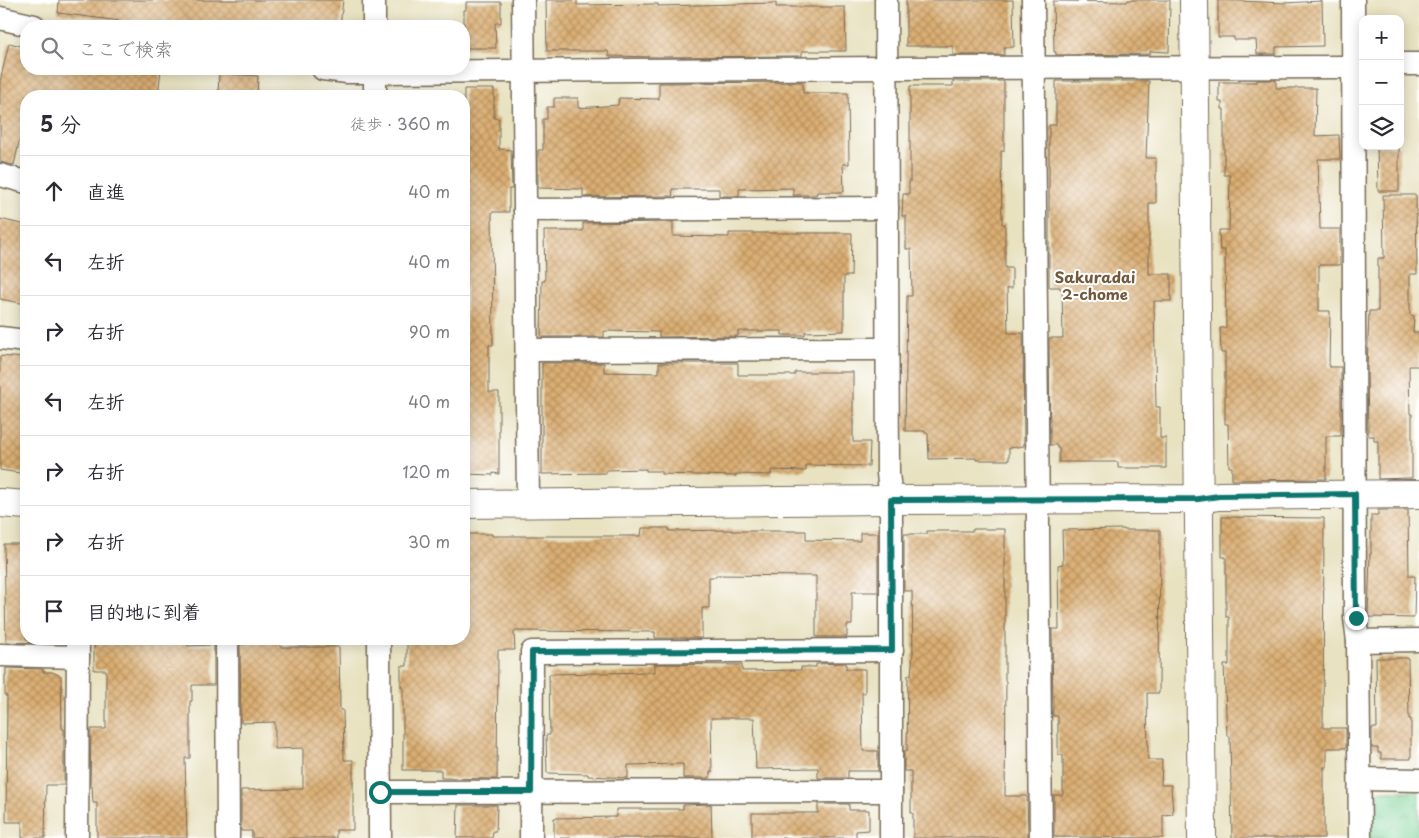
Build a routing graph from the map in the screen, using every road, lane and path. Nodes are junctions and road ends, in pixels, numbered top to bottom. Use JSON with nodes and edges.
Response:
{"nodes":[{"id":1,"x":374,"y":0,"type":"edge"},
{"id":2,"x":523,"y":0,"type":"edge"},
{"id":3,"x":886,"y":0,"type":"edge"},
{"id":4,"x":1033,"y":0,"type":"edge"},
{"id":5,"x":1194,"y":0,"type":"edge"},
{"id":6,"x":1353,"y":0,"type":"edge"},
{"id":7,"x":0,"y":18,"type":"edge"},
{"id":8,"x":374,"y":20,"type":"edge"},
{"id":9,"x":20,"y":23,"type":"edge"},
{"id":10,"x":1404,"y":64,"type":"edge"},
{"id":11,"x":1419,"y":64,"type":"edge"},
{"id":12,"x":1357,"y":65,"type":"edge"},
{"id":13,"x":1033,"y":67,"type":"junction"},
{"id":14,"x":1194,"y":67,"type":"junction"},
{"id":15,"x":887,"y":68,"type":"junction"},
{"id":16,"x":470,"y":71,"type":"edge"},
{"id":17,"x":523,"y":72,"type":"junction"},
{"id":18,"x":375,"y":75,"type":"edge"},
{"id":19,"x":375,"y":90,"type":"edge"},
{"id":20,"x":0,"y":175,"type":"edge"},
{"id":21,"x":20,"y":180,"type":"edge"},
{"id":22,"x":887,"y":208,"type":"junction"},
{"id":23,"x":525,"y":210,"type":"junction"},
{"id":24,"x":0,"y":338,"type":"edge"},
{"id":25,"x":20,"y":340,"type":"edge"},
{"id":26,"x":887,"y":349,"type":"junction"},
{"id":27,"x":527,"y":350,"type":"junction"},
{"id":28,"x":1355,"y":494,"type":"junction"},
{"id":29,"x":1419,"y":494,"type":"edge"},
{"id":30,"x":1198,"y":499,"type":"junction"},
{"id":31,"x":891,"y":500,"type":"junction"},
{"id":32,"x":1038,"y":500,"type":"junction"},
{"id":33,"x":0,"y":503,"type":"edge"},
{"id":34,"x":528,"y":503,"type":"junction"},
{"id":35,"x":470,"y":504,"type":"edge"},
{"id":36,"x":20,"y":505,"type":"edge"},
{"id":37,"x":1419,"y":640,"type":"edge"},
{"id":38,"x":1358,"y":641,"type":"junction"},
{"id":39,"x":227,"y":645,"type":"edge"},
{"id":40,"x":379,"y":645,"type":"edge"},
{"id":41,"x":78,"y":648,"type":"edge"},
{"id":42,"x":892,"y":650,"type":"junction"},
{"id":43,"x":0,"y":656,"type":"edge"},
{"id":44,"x":1360,"y":780,"type":"junction"},
{"id":45,"x":1419,"y":780,"type":"edge"},
{"id":46,"x":891,"y":791,"type":"junction"},
{"id":47,"x":380,"y":792,"type":"junction"},
{"id":48,"x":531,"y":792,"type":"junction"},
{"id":49,"x":77,"y":838,"type":"edge"},
{"id":50,"x":228,"y":838,"type":"edge"},
{"id":51,"x":380,"y":838,"type":"edge"},
{"id":52,"x":531,"y":838,"type":"edge"},
{"id":53,"x":892,"y":838,"type":"edge"},
{"id":54,"x":1040,"y":838,"type":"edge"},
{"id":55,"x":1202,"y":838,"type":"edge"},
{"id":56,"x":1360,"y":838,"type":"edge"}],
"edges":[{"from":1,"to":8,"type":"street"},
{"from":2,"to":17,"type":"street"},
{"from":3,"to":15,"type":"street"},
{"from":4,"to":13,"type":"street"},
{"from":5,"to":14,"type":"street"},
{"from":6,"to":12,"type":"street"},
{"from":7,"to":9,"type":"street"},
{"from":10,"to":11,"type":"street"},
{"from":12,"to":14,"type":"street"},
{"from":12,"to":28,"type":"street"},
{"from":13,"to":14,"type":"street"},
{"from":13,"to":15,"type":"street"},
{"from":13,"to":32,"type":"street"},
{"from":14,"to":30,"type":"street"},
{"from":15,"to":17,"type":"street"},
{"from":15,"to":22,"type":"street"},
{"from":16,"to":17,"type":"street"},
{"from":17,"to":23,"type":"street"},
{"from":18,"to":19,"type":"street"},
{"from":20,"to":21,"type":"street"},
{"from":22,"to":23,"type":"street"},
{"from":22,"to":26,"type":"street"},
{"from":23,"to":27,"type":"street"},
{"from":24,"to":25,"type":"street"},
{"from":26,"to":27,"type":"street"},
{"from":26,"to":31,"type":"street"},
{"from":27,"to":34,"type":"street"},
{"from":28,"to":29,"type":"street"},
{"from":28,"to":30,"type":"street"},
{"from":28,"to":38,"type":"street"},
{"from":30,"to":32,"type":"street"},
{"from":30,"to":55,"type":"street"},
{"from":31,"to":32,"type":"street"},
{"from":31,"to":34,"type":"street"},
{"from":31,"to":42,"type":"street"},
{"from":32,"to":54,"type":"street"},
{"from":33,"to":36,"type":"street"},
{"from":34,"to":35,"type":"street"},
{"from":37,"to":38,"type":"street"},
{"from":38,"to":44,"type":"street"},
{"from":39,"to":50,"type":"street"},
{"from":40,"to":47,"type":"street"},
{"from":41,"to":43,"type":"street"},
{"from":41,"to":49,"type":"street"},
{"from":42,"to":46,"type":"street"},
{"from":42,"to":48,"type":"street"},
{"from":44,"to":45,"type":"street"},
{"from":44,"to":56,"type":"street"},
{"from":46,"to":48,"type":"street"},
{"from":46,"to":53,"type":"street"},
{"from":47,"to":48,"type":"street"},
{"from":47,"to":51,"type":"street"},
{"from":48,"to":52,"type":"street"}]}
